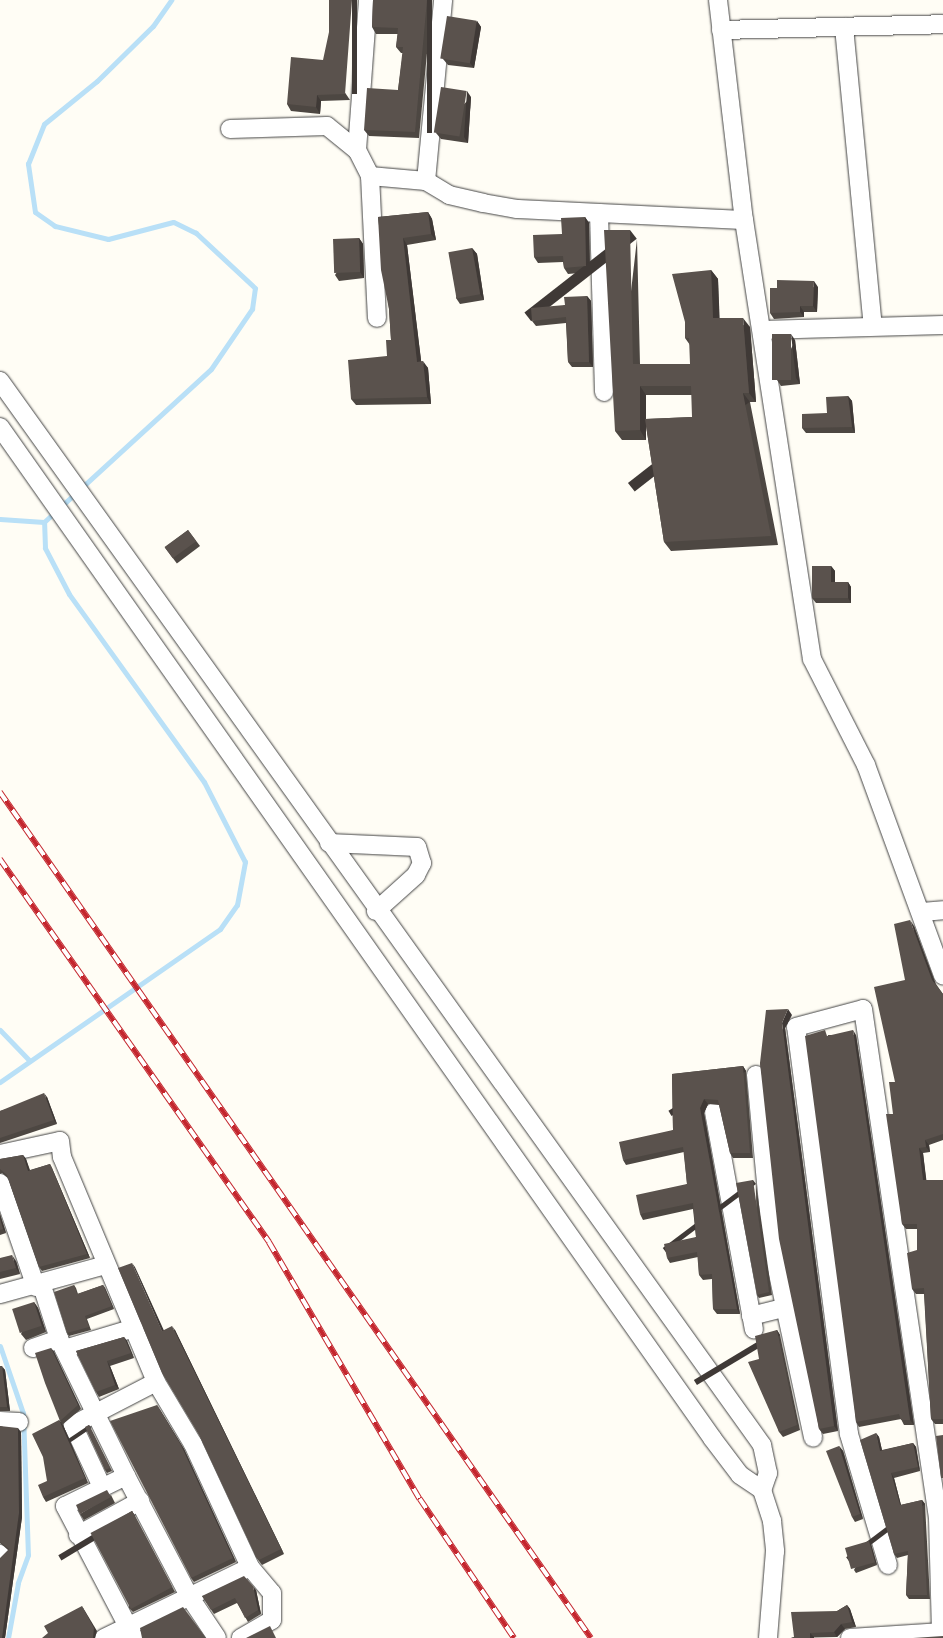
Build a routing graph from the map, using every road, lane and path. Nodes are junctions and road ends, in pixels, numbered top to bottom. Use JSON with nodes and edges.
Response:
{"nodes":[{"id":1,"x":368,"y":0,"type":"edge"},
{"id":2,"x":444,"y":0,"type":"edge"},
{"id":3,"x":718,"y":0,"type":"edge"},
{"id":4,"x":943,"y":24,"type":"edge"},
{"id":5,"x":844,"y":27,"type":"junction"},
{"id":6,"x":721,"y":30,"type":"junction"},
{"id":7,"x":230,"y":130,"type":"dead end"},
{"id":8,"x":357,"y":150,"type":"junction"},
{"id":9,"x":370,"y":176,"type":"junction"},
{"id":10,"x":426,"y":181,"type":"junction"},
{"id":11,"x":599,"y":213,"type":"junction"},
{"id":12,"x":744,"y":220,"type":"junction"},
{"id":13,"x":377,"y":318,"type":"dead end"},
{"id":14,"x":943,"y":325,"type":"edge"},
{"id":15,"x":873,"y":326,"type":"junction"},
{"id":16,"x":762,"y":330,"type":"junction"},
{"id":17,"x":0,"y":381,"type":"edge"},
{"id":18,"x":604,"y":392,"type":"dead end"},
{"id":19,"x":0,"y":427,"type":"edge"},
{"id":20,"x":329,"y":843,"type":"junction"},
{"id":21,"x":943,"y":910,"type":"edge"},
{"id":22,"x":376,"y":911,"type":"junction"},
{"id":23,"x":922,"y":912,"type":"junction"},
{"id":24,"x":943,"y":975,"type":"edge"},
{"id":25,"x":756,"y":1074,"type":"dead end"},
{"id":26,"x":714,"y":1112,"type":"dead end"},
{"id":27,"x":0,"y":1154,"type":"edge"},
{"id":28,"x":0,"y":1183,"type":"edge"},
{"id":29,"x":105,"y":1265,"type":"junction"},
{"id":30,"x":39,"y":1286,"type":"junction"},
{"id":31,"x":2,"y":1293,"type":"edge"},
{"id":32,"x":784,"y":1308,"type":"junction"},
{"id":33,"x":134,"y":1328,"type":"junction"},
{"id":34,"x":62,"y":1344,"type":"junction"},
{"id":35,"x":33,"y":1348,"type":"dead end"},
{"id":36,"x":156,"y":1382,"type":"junction"},
{"id":37,"x":94,"y":1412,"type":"junction"},
{"id":38,"x":0,"y":1421,"type":"edge"},
{"id":39,"x":19,"y":1422,"type":"dead end"},
{"id":40,"x":813,"y":1438,"type":"dead end"},
{"id":41,"x":126,"y":1476,"type":"junction"},
{"id":42,"x":102,"y":1487,"type":"junction"},
{"id":43,"x":762,"y":1490,"type":"junction"},
{"id":44,"x":140,"y":1501,"type":"junction"},
{"id":45,"x":78,"y":1535,"type":"junction"},
{"id":46,"x":941,"y":1563,"type":"edge"},
{"id":47,"x":888,"y":1565,"type":"dead end"},
{"id":48,"x":250,"y":1567,"type":"junction"},
{"id":49,"x":189,"y":1596,"type":"junction"},
{"id":50,"x":130,"y":1632,"type":"edge"},
{"id":51,"x":942,"y":1632,"type":"edge"},
{"id":52,"x":104,"y":1638,"type":"edge"},
{"id":53,"x":217,"y":1638,"type":"edge"},
{"id":54,"x":241,"y":1638,"type":"edge"},
{"id":55,"x":768,"y":1638,"type":"edge"},
{"id":56,"x":850,"y":1638,"type":"edge"}],
"edges":[{"from":1,"to":8,"type":"street"},
{"from":2,"to":10,"type":"street"},
{"from":3,"to":6,"type":"street"},
{"from":4,"to":5,"type":"street"},
{"from":5,"to":6,"type":"street"},
{"from":5,"to":15,"type":"street"},
{"from":6,"to":12,"type":"street"},
{"from":7,"to":8,"type":"street"},
{"from":8,"to":9,"type":"street"},
{"from":9,"to":10,"type":"street"},
{"from":9,"to":13,"type":"street"},
{"from":10,"to":11,"type":"street"},
{"from":11,"to":12,"type":"street"},
{"from":11,"to":18,"type":"street"},
{"from":12,"to":16,"type":"street"},
{"from":14,"to":15,"type":"street"},
{"from":15,"to":16,"type":"street"},
{"from":16,"to":23,"type":"street"},
{"from":17,"to":20,"type":"street"},
{"from":19,"to":43,"type":"street"},
{"from":20,"to":22,"type":"street"},
{"from":20,"to":22,"type":"street"},
{"from":21,"to":23,"type":"street"},
{"from":22,"to":43,"type":"street"},
{"from":23,"to":24,"type":"street"},
{"from":25,"to":32,"type":"street"},
{"from":26,"to":32,"type":"street"},
{"from":27,"to":29,"type":"street"},
{"from":28,"to":30,"type":"street"},
{"from":29,"to":30,"type":"street"},
{"from":29,"to":33,"type":"street"},
{"from":30,"to":31,"type":"street"},
{"from":30,"to":34,"type":"street"},
{"from":32,"to":40,"type":"street"},
{"from":33,"to":34,"type":"street"},
{"from":33,"to":36,"type":"street"},
{"from":34,"to":35,"type":"street"},
{"from":34,"to":37,"type":"street"},
{"from":36,"to":37,"type":"street"},
{"from":36,"to":48,"type":"street"},
{"from":37,"to":41,"type":"street"},
{"from":37,"to":42,"type":"street"},
{"from":38,"to":39,"type":"street"},
{"from":41,"to":42,"type":"street"},
{"from":41,"to":44,"type":"street"},
{"from":42,"to":45,"type":"street"},
{"from":43,"to":55,"type":"street"},
{"from":44,"to":45,"type":"street"},
{"from":44,"to":49,"type":"street"},
{"from":45,"to":50,"type":"street"},
{"from":46,"to":47,"type":"street"},
{"from":46,"to":51,"type":"street"},
{"from":48,"to":49,"type":"street"},
{"from":48,"to":54,"type":"street"},
{"from":49,"to":50,"type":"street"},
{"from":49,"to":53,"type":"street"},
{"from":50,"to":52,"type":"street"},
{"from":51,"to":56,"type":"street"}]}
